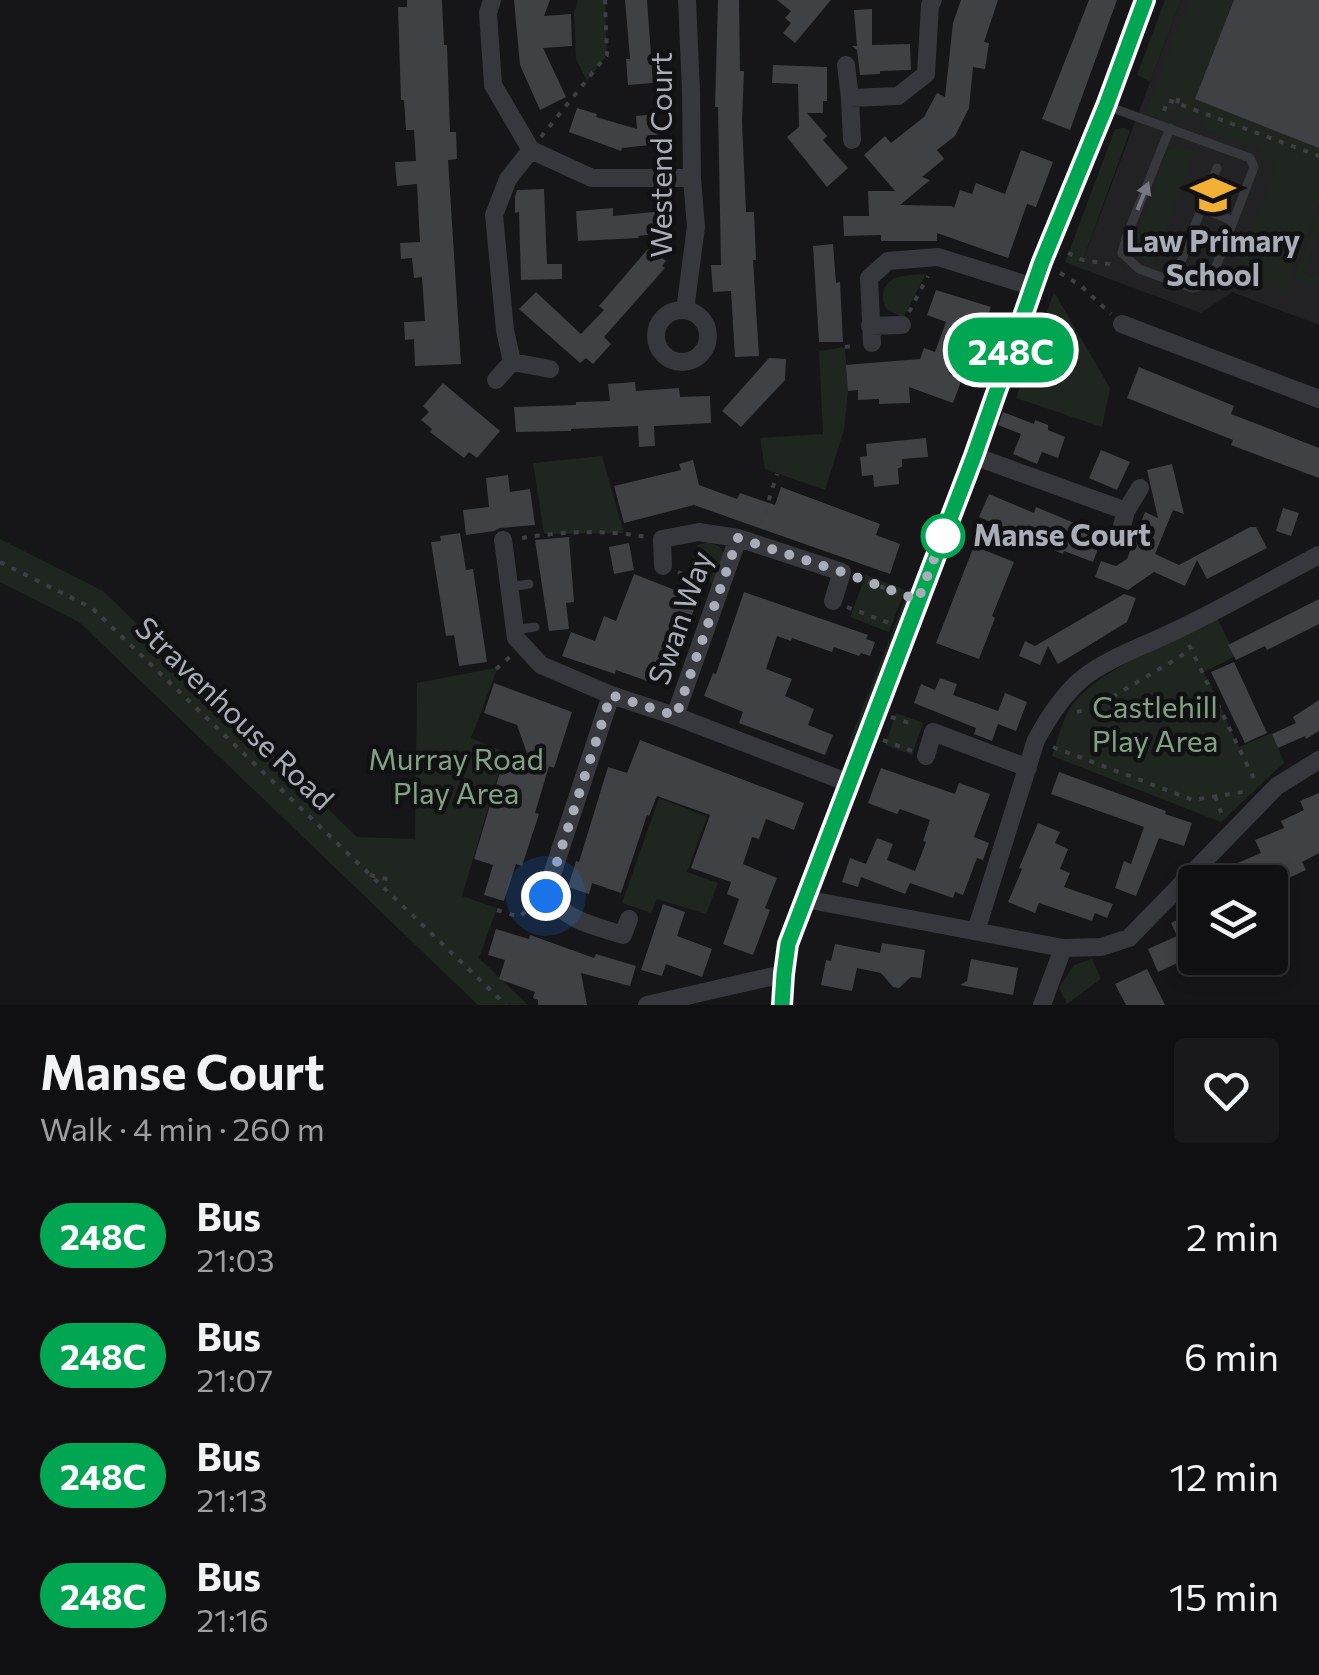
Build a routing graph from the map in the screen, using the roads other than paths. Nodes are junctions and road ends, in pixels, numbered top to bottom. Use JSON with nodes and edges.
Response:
{"nodes":[{"id":1,"x":492,"y":0,"type":"edge"},
{"id":2,"x":687,"y":0,"type":"edge"},
{"id":3,"x":933,"y":0,"type":"edge"},
{"id":4,"x":1145,"y":0,"type":"edge"},
{"id":5,"x":846,"y":65,"type":"dead end"},
{"id":6,"x":850,"y":98,"type":"junction"},
{"id":7,"x":1106,"y":106,"type":"junction"},
{"id":8,"x":1170,"y":128,"type":"junction"},
{"id":9,"x":852,"y":140,"type":"dead end"},
{"id":10,"x":531,"y":150,"type":"junction"},
{"id":11,"x":1216,"y":168,"type":"dead end"},
{"id":12,"x":692,"y":178,"type":"junction"},
{"id":13,"x":1201,"y":208,"type":"junction"},
{"id":14,"x":1233,"y":221,"type":"junction"},
{"id":15,"x":1179,"y":267,"type":"dead end"},
{"id":16,"x":1034,"y":287,"type":"junction"},
{"id":17,"x":686,"y":310,"type":"dead end"},
{"id":18,"x":1122,"y":324,"type":"road end"},
{"id":19,"x":902,"y":325,"type":"road end"},
{"id":20,"x":512,"y":362,"type":"junction"},
{"id":21,"x":550,"y":368,"type":"dead end"},
{"id":22,"x":496,"y":380,"type":"dead end"},
{"id":23,"x":1319,"y":399,"type":"edge"},
{"id":24,"x":974,"y":456,"type":"junction"},
{"id":25,"x":1140,"y":488,"type":"dead end"},
{"id":26,"x":1126,"y":512,"type":"junction"},
{"id":27,"x":1118,"y":537,"type":"dead end"},
{"id":28,"x":503,"y":540,"type":"road end"},
{"id":29,"x":746,"y":541,"type":"junction"},
{"id":30,"x":1319,"y":555,"type":"edge"},
{"id":31,"x":663,"y":566,"type":"road end"},
{"id":32,"x":529,"y":584,"type":"dead end"},
{"id":33,"x":509,"y":586,"type":"junction"},
{"id":34,"x":833,"y":602,"type":"road end"},
{"id":35,"x":536,"y":627,"type":"dead end"},
{"id":36,"x":514,"y":630,"type":"junction"},
{"id":37,"x":611,"y":695,"type":"junction"},
{"id":38,"x":676,"y":716,"type":"junction"},
{"id":39,"x":926,"y":756,"type":"road end"},
{"id":40,"x":1319,"y":760,"type":"edge"},
{"id":41,"x":1028,"y":768,"type":"junction"},
{"id":42,"x":849,"y":783,"type":"junction"},
{"id":43,"x":805,"y":900,"type":"junction"},
{"id":44,"x":630,"y":919,"type":"dead end"},
{"id":45,"x":976,"y":930,"type":"junction"},
{"id":46,"x":1063,"y":948,"type":"junction"},
{"id":47,"x":784,"y":974,"type":"junction"},
{"id":48,"x":684,"y":1000,"type":"edge"},
{"id":49,"x":647,"y":1005,"type":"edge"},
{"id":50,"x":782,"y":1005,"type":"edge"},
{"id":51,"x":1042,"y":1005,"type":"edge"}],
"edges":[{"from":1,"to":10,"type":"street"},
{"from":2,"to":12,"type":"street","name":"Westend Court"},
{"from":3,"to":6,"type":"street"},
{"from":4,"to":7,"type":"street"},
{"from":5,"to":6,"type":"street"},
{"from":6,"to":9,"type":"street"},
{"from":7,"to":8,"type":"lane"},
{"from":7,"to":16,"type":"street"},
{"from":8,"to":14,"type":"lane"},
{"from":14,"to":8,"type":"lane","one_way":true},
{"from":10,"to":12,"type":"street"},
{"from":10,"to":20,"type":"street"},
{"from":11,"to":13,"type":"lane"},
{"from":12,"to":17,"type":"street","name":"Westend Court"},
{"from":13,"to":14,"type":"lane"},
{"from":13,"to":15,"type":"lane"},
{"from":16,"to":19,"type":"street"},
{"from":16,"to":24,"type":"street"},
{"from":18,"to":23,"type":"street"},
{"from":20,"to":21,"type":"street"},
{"from":20,"to":22,"type":"street"},
{"from":24,"to":26,"type":"street"},
{"from":24,"to":42,"type":"street"},
{"from":25,"to":26,"type":"street"},
{"from":26,"to":27,"type":"street"},
{"from":28,"to":33,"type":"street"},
{"from":29,"to":31,"type":"street","name":"Swan Way"},
{"from":29,"to":34,"type":"street","name":"Swan Way"},
{"from":29,"to":38,"type":"street","name":"Swan Way"},
{"from":30,"to":41,"type":"street"},
{"from":32,"to":33,"type":"lane"},
{"from":33,"to":36,"type":"street"},
{"from":35,"to":36,"type":"lane"},
{"from":36,"to":37,"type":"street"},
{"from":37,"to":38,"type":"street"},
{"from":37,"to":44,"type":"street"},
{"from":38,"to":42,"type":"street"},
{"from":39,"to":41,"type":"street"},
{"from":40,"to":46,"type":"street"},
{"from":41,"to":45,"type":"street"},
{"from":42,"to":43,"type":"street"},
{"from":43,"to":45,"type":"street"},
{"from":43,"to":47,"type":"street"},
{"from":45,"to":46,"type":"street"},
{"from":46,"to":51,"type":"street"},
{"from":47,"to":48,"type":"street"},
{"from":47,"to":50,"type":"street"},
{"from":48,"to":49,"type":"street"}]}
